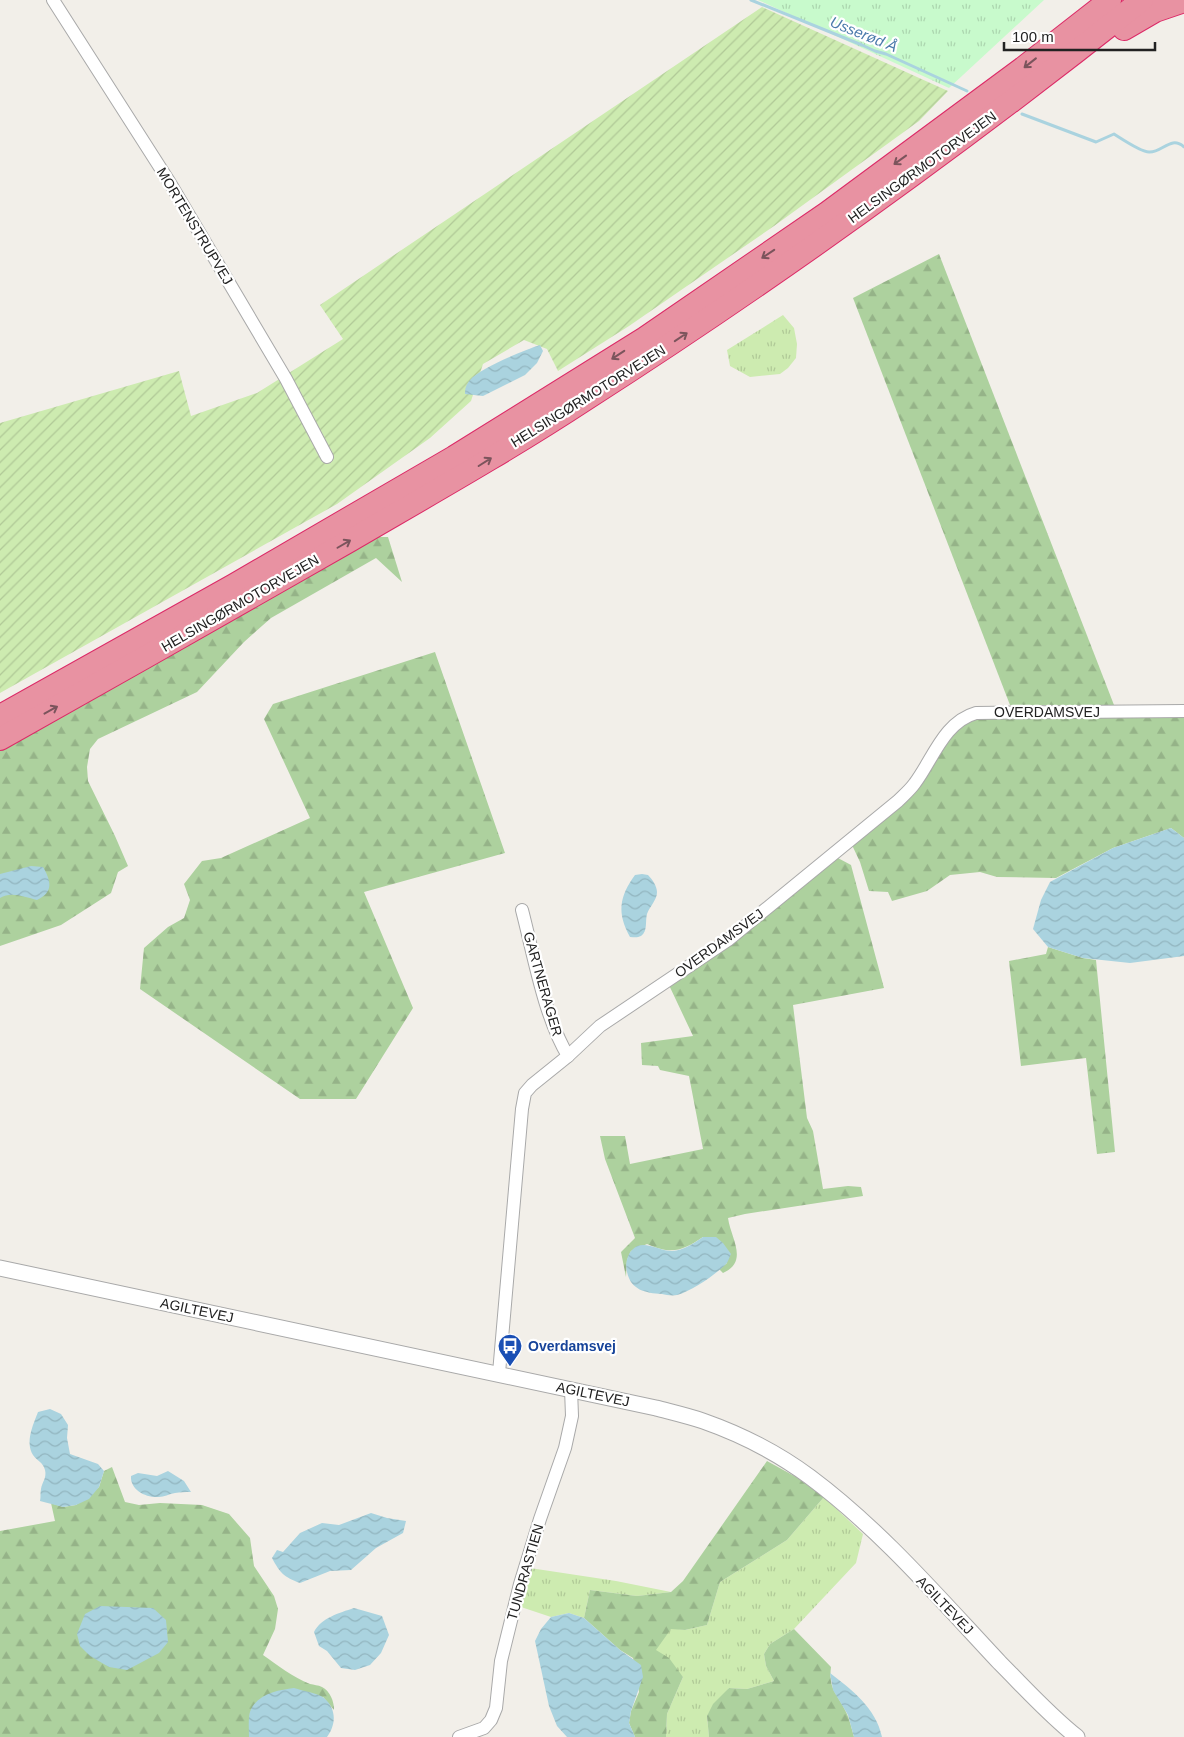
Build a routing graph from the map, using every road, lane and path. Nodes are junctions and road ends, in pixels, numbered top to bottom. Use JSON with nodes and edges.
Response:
{"nodes":[{"id":1,"x":52,"y":0,"type":"edge"},
{"id":2,"x":1110,"y":0,"type":"edge"},
{"id":3,"x":1142,"y":0,"type":"edge"},
{"id":4,"x":1184,"y":1,"type":"edge"},
{"id":5,"x":944,"y":153,"type":"junction"},
{"id":6,"x":327,"y":457,"type":"dead end"},
{"id":7,"x":1184,"y":711,"type":"edge"},
{"id":8,"x":0,"y":716,"type":"edge"},
{"id":9,"x":0,"y":739,"type":"edge"},
{"id":10,"x":522,"y":910,"type":"dead end"},
{"id":11,"x":568,"y":1056,"type":"junction"},
{"id":12,"x":0,"y":1268,"type":"edge"},
{"id":13,"x":499,"y":1373,"type":"junction"},
{"id":14,"x":571,"y":1390,"type":"junction"},
{"id":15,"x":458,"y":1737,"type":"edge"},
{"id":16,"x":1077,"y":1737,"type":"edge"}],
"edges":[{"from":1,"to":6,"type":"street","name":"MORTENSTRUPVEJ"},
{"from":2,"to":8,"type":"highway","name":"HELSINGØRMOTORVEJEN","one_way":true},
{"from":3,"to":5,"type":"highway","name":"HELSINGØRMOTORVEJEN"},
{"from":4,"to":5,"type":"highway"},
{"from":9,"to":5,"type":"highway","name":"HELSINGØRMOTORVEJEN","one_way":true},
{"from":7,"to":11,"type":"street","name":"OVERDAMSVEJ"},
{"from":10,"to":11,"type":"street","name":"GARTNERAGER"},
{"from":11,"to":13,"type":"street","name":"OVERDAMSVEJ"},
{"from":12,"to":13,"type":"street","name":"AGILTEVEJ"},
{"from":13,"to":14,"type":"street","name":"AGILTEVEJ"},
{"from":14,"to":15,"type":"street","name":"TUNDRASTIEN"},
{"from":14,"to":16,"type":"street","name":"AGILTEVEJ"}]}
